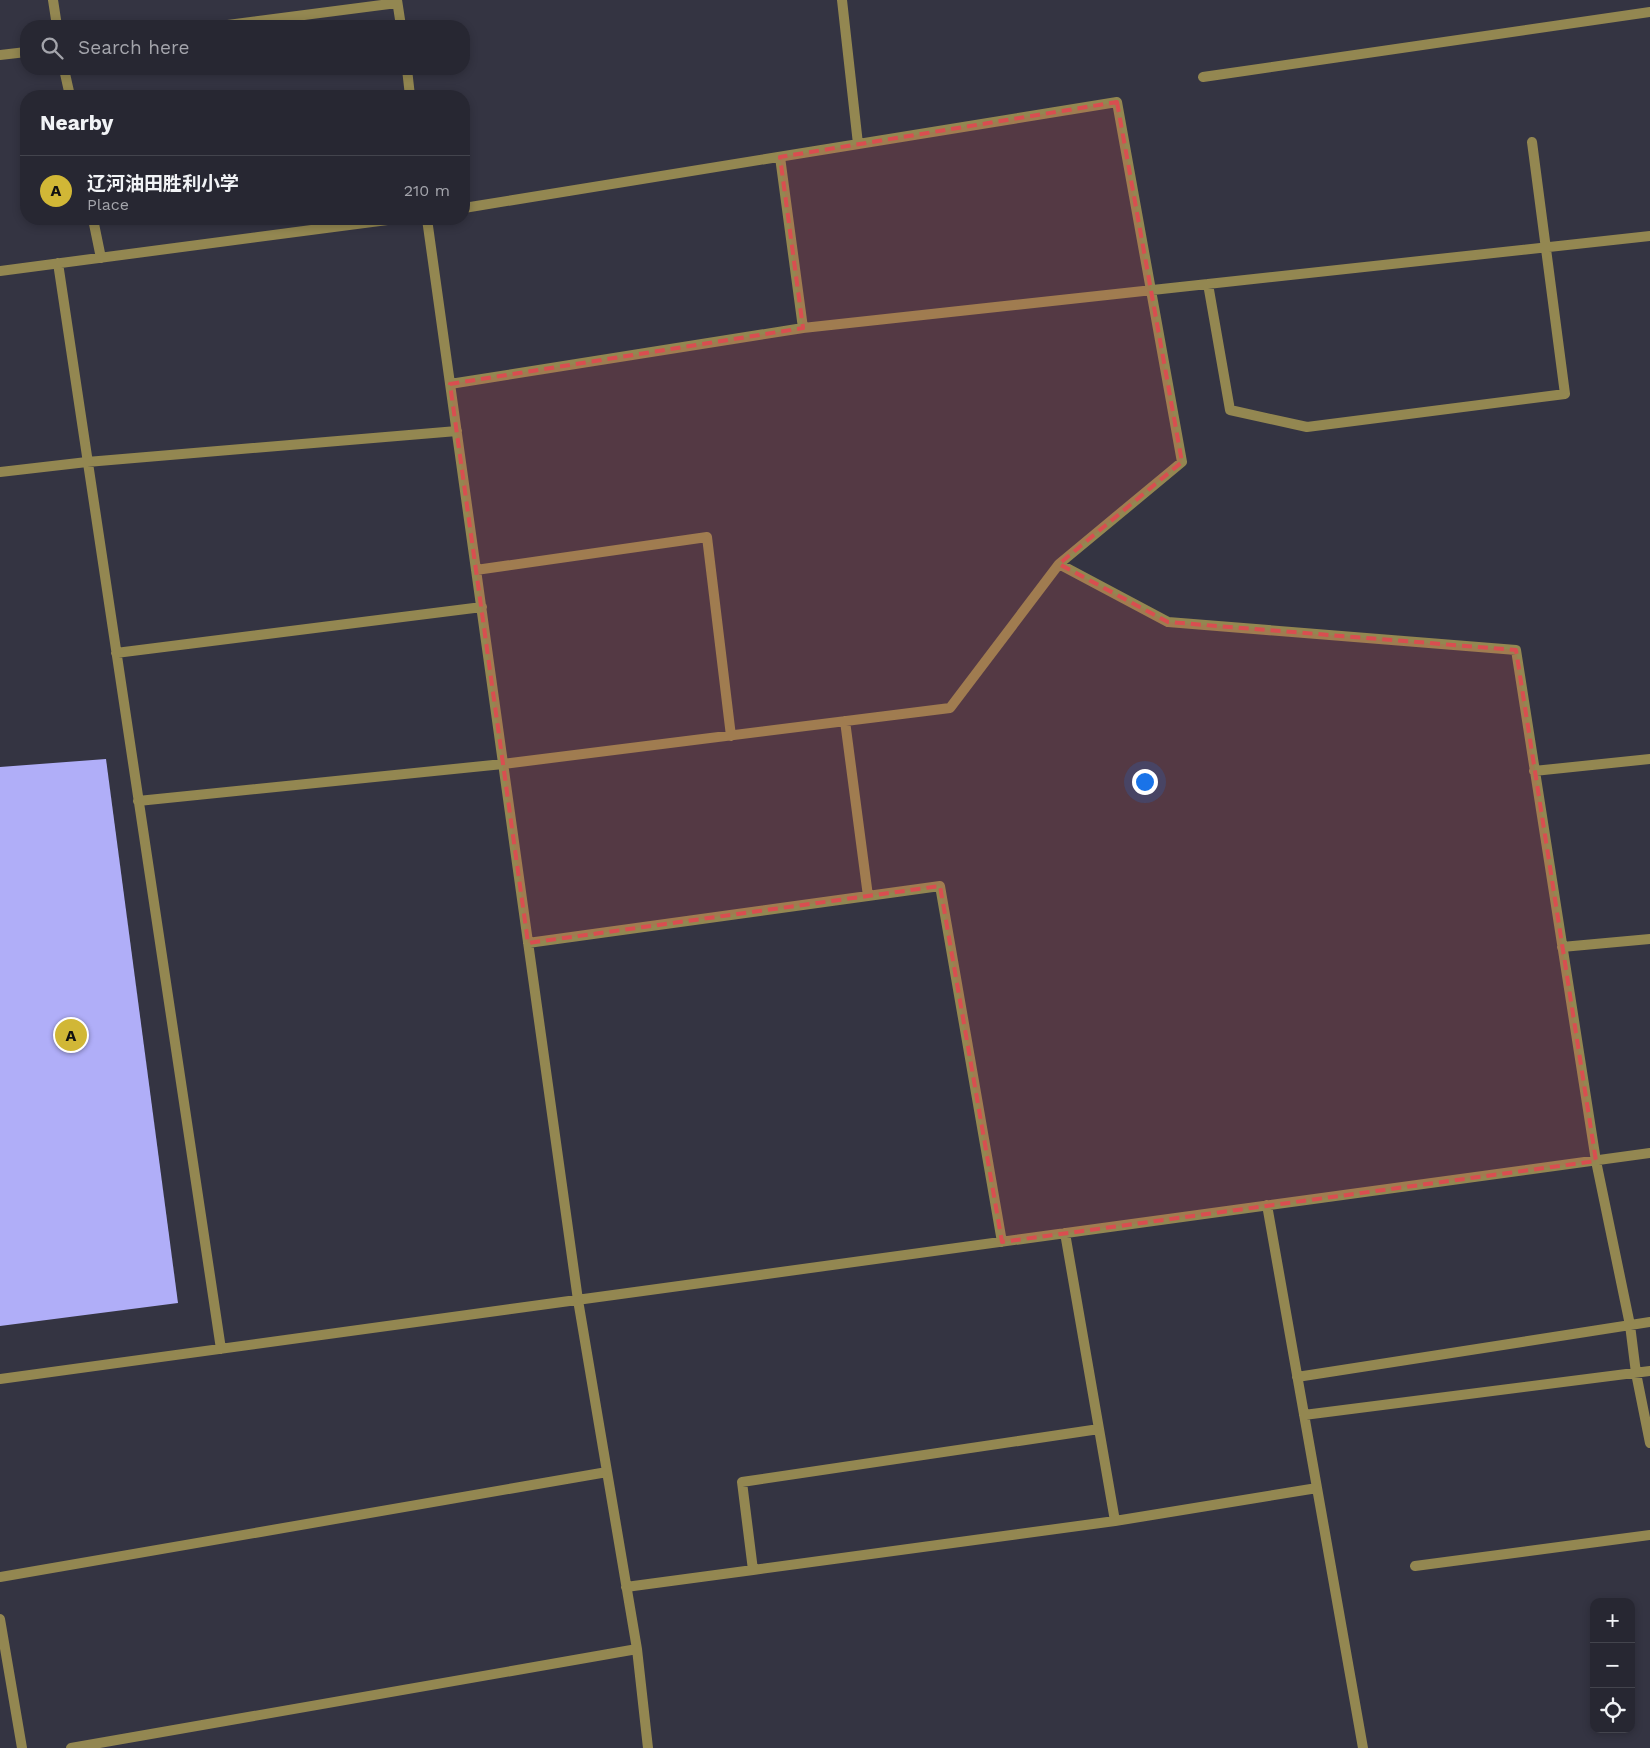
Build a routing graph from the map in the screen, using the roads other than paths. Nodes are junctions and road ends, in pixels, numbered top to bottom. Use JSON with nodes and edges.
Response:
{"nodes":[{"id":1,"x":53,"y":0,"type":"edge"},
{"id":2,"x":842,"y":0,"type":"edge"},
{"id":3,"x":397,"y":2,"type":"edge"},
{"id":4,"x":1650,"y":12,"type":"edge"},
{"id":5,"x":56,"y":20,"type":"edge"},
{"id":6,"x":264,"y":20,"type":"edge"},
{"id":7,"x":400,"y":20,"type":"edge"},
{"id":8,"x":20,"y":53,"type":"edge"},
{"id":9,"x":0,"y":55,"type":"edge"},
{"id":10,"x":65,"y":75,"type":"edge"},
{"id":11,"x":408,"y":75,"type":"edge"},
{"id":12,"x":1203,"y":77,"type":"dead end"},
{"id":13,"x":69,"y":90,"type":"edge"},
{"id":14,"x":409,"y":90,"type":"edge"},
{"id":15,"x":1532,"y":142,"type":"dead end"},
{"id":16,"x":858,"y":144,"type":"junction"},
{"id":17,"x":780,"y":157,"type":"junction"},
{"id":18,"x":470,"y":207,"type":"edge"},
{"id":19,"x":94,"y":225,"type":"edge"},
{"id":20,"x":350,"y":225,"type":"edge"},
{"id":21,"x":428,"y":225,"type":"edge"},
{"id":22,"x":1650,"y":236,"type":"edge"},
{"id":23,"x":101,"y":258,"type":"junction"},
{"id":24,"x":58,"y":263,"type":"junction"},
{"id":25,"x":0,"y":271,"type":"edge"},
{"id":26,"x":1208,"y":284,"type":"junction"},
{"id":27,"x":1151,"y":290,"type":"junction"},
{"id":28,"x":803,"y":328,"type":"junction"},
{"id":29,"x":450,"y":384,"type":"junction"},
{"id":30,"x":457,"y":431,"type":"junction"},
{"id":31,"x":87,"y":462,"type":"junction"},
{"id":32,"x":0,"y":472,"type":"edge"},
{"id":33,"x":1059,"y":564,"type":"junction"},
{"id":34,"x":476,"y":570,"type":"junction"},
{"id":35,"x":482,"y":607,"type":"junction"},
{"id":36,"x":116,"y":653,"type":"junction"},
{"id":37,"x":845,"y":721,"type":"junction"},
{"id":38,"x":731,"y":736,"type":"junction"},
{"id":39,"x":1650,"y":759,"type":"edge"},
{"id":40,"x":504,"y":764,"type":"junction"},
{"id":41,"x":1534,"y":771,"type":"junction"},
{"id":42,"x":138,"y":801,"type":"junction"},
{"id":43,"x":868,"y":896,"type":"junction"},
{"id":44,"x":1650,"y":938,"type":"edge"},
{"id":45,"x":528,"y":943,"type":"junction"},
{"id":46,"x":1562,"y":947,"type":"junction"},
{"id":47,"x":1650,"y":1153,"type":"edge"},
{"id":48,"x":1596,"y":1161,"type":"junction"},
{"id":49,"x":1267,"y":1205,"type":"junction"},
{"id":50,"x":1065,"y":1233,"type":"junction"},
{"id":51,"x":1002,"y":1242,"type":"junction"},
{"id":52,"x":578,"y":1300,"type":"junction"},
{"id":53,"x":1650,"y":1322,"type":"edge"},
{"id":54,"x":1630,"y":1325,"type":"junction"},
{"id":55,"x":221,"y":1348,"type":"junction"},
{"id":56,"x":1650,"y":1371,"type":"edge"},
{"id":57,"x":1636,"y":1373,"type":"junction"},
{"id":58,"x":1297,"y":1377,"type":"junction"},
{"id":59,"x":0,"y":1379,"type":"edge"},
{"id":60,"x":1304,"y":1414,"type":"junction"},
{"id":61,"x":1099,"y":1429,"type":"junction"},
{"id":62,"x":1650,"y":1443,"type":"edge"},
{"id":63,"x":607,"y":1472,"type":"junction"},
{"id":64,"x":1317,"y":1488,"type":"junction"},
{"id":65,"x":1115,"y":1520,"type":"junction"},
{"id":66,"x":1650,"y":1535,"type":"edge"},
{"id":67,"x":1415,"y":1566,"type":"dead end"},
{"id":68,"x":753,"y":1570,"type":"junction"},
{"id":69,"x":0,"y":1577,"type":"edge"},
{"id":70,"x":626,"y":1586,"type":"junction"},
{"id":71,"x":0,"y":1619,"type":"edge"},
{"id":72,"x":637,"y":1649,"type":"junction"},
{"id":73,"x":22,"y":1748,"type":"edge"},
{"id":74,"x":71,"y":1748,"type":"edge"},
{"id":75,"x":648,"y":1748,"type":"edge"},
{"id":76,"x":1364,"y":1748,"type":"edge"}],
"edges":[{"from":1,"to":5,"type":"street"},
{"from":2,"to":16,"type":"street"},
{"from":3,"to":6,"type":"street"},
{"from":3,"to":7,"type":"street"},
{"from":4,"to":12,"type":"street"},
{"from":8,"to":9,"type":"street"},
{"from":10,"to":13,"type":"street"},
{"from":11,"to":14,"type":"street"},
{"from":15,"to":26,"type":"street"},
{"from":16,"to":17,"type":"street"},
{"from":16,"to":27,"type":"street"},
{"from":17,"to":18,"type":"street"},
{"from":17,"to":28,"type":"street"},
{"from":19,"to":23,"type":"street"},
{"from":20,"to":23,"type":"street"},
{"from":21,"to":29,"type":"street"},
{"from":22,"to":26,"type":"street"},
{"from":23,"to":24,"type":"street"},
{"from":24,"to":25,"type":"street"},
{"from":24,"to":31,"type":"street"},
{"from":26,"to":27,"type":"street"},
{"from":27,"to":28,"type":"street"},
{"from":27,"to":33,"type":"street"},
{"from":28,"to":29,"type":"street"},
{"from":29,"to":30,"type":"street"},
{"from":30,"to":31,"type":"street"},
{"from":30,"to":34,"type":"street"},
{"from":31,"to":32,"type":"street"},
{"from":31,"to":36,"type":"street"},
{"from":33,"to":37,"type":"street"},
{"from":33,"to":41,"type":"street"},
{"from":34,"to":35,"type":"street"},
{"from":34,"to":38,"type":"street"},
{"from":35,"to":36,"type":"street"},
{"from":35,"to":40,"type":"street"},
{"from":36,"to":42,"type":"street"},
{"from":37,"to":38,"type":"street"},
{"from":37,"to":43,"type":"street"},
{"from":38,"to":40,"type":"street"},
{"from":39,"to":41,"type":"street"},
{"from":40,"to":42,"type":"street"},
{"from":40,"to":45,"type":"street"},
{"from":41,"to":46,"type":"street"},
{"from":42,"to":55,"type":"street"},
{"from":43,"to":45,"type":"street"},
{"from":43,"to":51,"type":"street"},
{"from":44,"to":46,"type":"street"},
{"from":45,"to":52,"type":"street"},
{"from":46,"to":48,"type":"street"},
{"from":47,"to":48,"type":"street"},
{"from":48,"to":49,"type":"street"},
{"from":48,"to":54,"type":"street"},
{"from":49,"to":50,"type":"street"},
{"from":49,"to":58,"type":"street"},
{"from":50,"to":51,"type":"street"},
{"from":50,"to":61,"type":"street"},
{"from":51,"to":52,"type":"street"},
{"from":52,"to":55,"type":"street"},
{"from":52,"to":63,"type":"street"},
{"from":53,"to":54,"type":"street"},
{"from":54,"to":57,"type":"street"},
{"from":54,"to":58,"type":"street"},
{"from":55,"to":59,"type":"street"},
{"from":56,"to":57,"type":"street"},
{"from":57,"to":60,"type":"street"},
{"from":57,"to":62,"type":"street"},
{"from":58,"to":60,"type":"street"},
{"from":60,"to":64,"type":"street"},
{"from":61,"to":65,"type":"street"},
{"from":61,"to":68,"type":"street"},
{"from":63,"to":69,"type":"street"},
{"from":63,"to":70,"type":"street"},
{"from":64,"to":65,"type":"street"},
{"from":64,"to":76,"type":"street"},
{"from":65,"to":68,"type":"street"},
{"from":66,"to":67,"type":"street"},
{"from":68,"to":70,"type":"street"},
{"from":70,"to":72,"type":"street"},
{"from":71,"to":73,"type":"street"},
{"from":72,"to":74,"type":"street"},
{"from":72,"to":75,"type":"street"}]}
